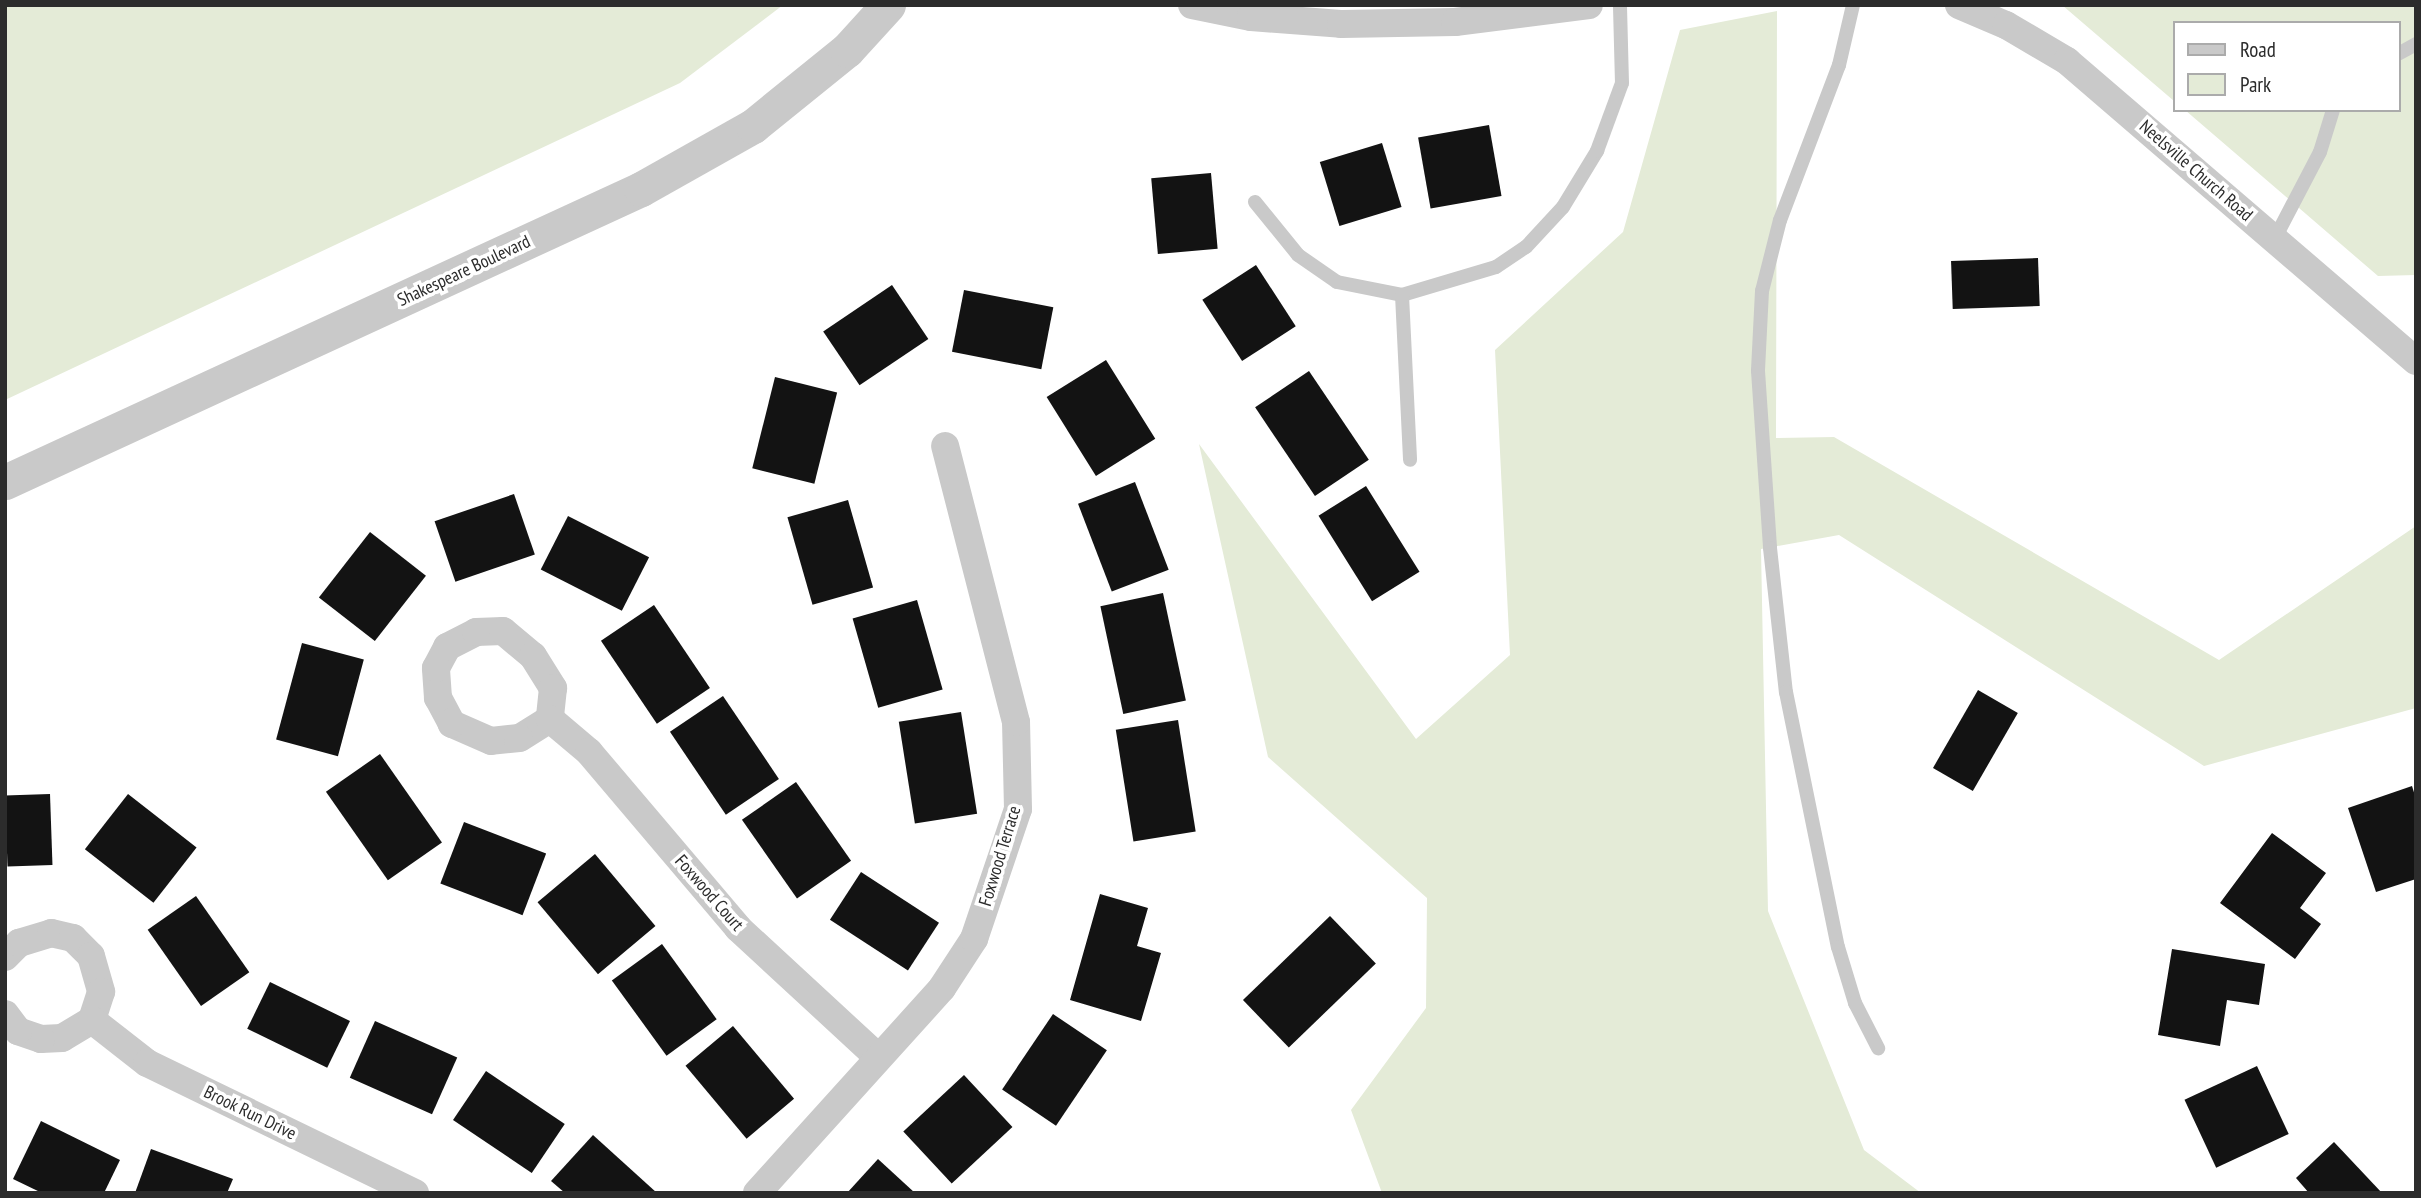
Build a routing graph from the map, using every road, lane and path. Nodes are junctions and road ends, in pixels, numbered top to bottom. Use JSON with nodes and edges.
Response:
{"nodes":[{"id":1,"x":888,"y":5,"type":"edge"},
{"id":2,"x":1192,"y":5,"type":"edge"},
{"id":3,"x":1589,"y":5,"type":"edge"},
{"id":4,"x":1620,"y":5,"type":"edge"},
{"id":5,"x":1853,"y":5,"type":"edge"},
{"id":6,"x":1958,"y":5,"type":"edge"},
{"id":7,"x":2416,"y":44,"type":"edge"},
{"id":8,"x":2400,"y":53,"type":"edge"},
{"id":9,"x":2332,"y":112,"type":"edge"},
{"id":10,"x":1255,"y":202,"type":"dead end"},
{"id":11,"x":2274,"y":240,"type":"junction"},
{"id":12,"x":1402,"y":295,"type":"junction"},
{"id":13,"x":2416,"y":361,"type":"edge"},
{"id":14,"x":945,"y":446,"type":"dead end"},
{"id":15,"x":1410,"y":460,"type":"dead end"},
{"id":16,"x":5,"y":482,"type":"edge"},
{"id":17,"x":550,"y":719,"type":"junction"},
{"id":18,"x":5,"y":957,"type":"edge"},
{"id":19,"x":5,"y":1014,"type":"edge"},
{"id":20,"x":92,"y":1020,"type":"junction"},
{"id":21,"x":1878,"y":1048,"type":"dead end"},
{"id":22,"x":878,"y":1057,"type":"junction"},
{"id":23,"x":415,"y":1193,"type":"edge"},
{"id":24,"x":757,"y":1193,"type":"edge"}],
"edges":[{"from":1,"to":16,"type":"street","name":"Shakespeare Boulevard"},
{"from":2,"to":3,"type":"street"},
{"from":4,"to":12,"type":"lane"},
{"from":5,"to":21,"type":"lane"},
{"from":6,"to":11,"type":"street","name":"Neelsville Church Road"},
{"from":7,"to":8,"type":"lane"},
{"from":9,"to":11,"type":"lane"},
{"from":10,"to":12,"type":"lane"},
{"from":11,"to":13,"type":"street","name":"Neelsville Church Road"},
{"from":12,"to":15,"type":"lane"},
{"from":14,"to":22,"type":"street","name":"Foxwood Terrace"},
{"from":17,"to":17,"type":"street"},
{"from":17,"to":22,"type":"street","name":"Foxwood Court"},
{"from":18,"to":20,"type":"street"},
{"from":19,"to":20,"type":"street"},
{"from":20,"to":23,"type":"street","name":"Brook Run Drive"},
{"from":22,"to":24,"type":"street","name":"Foxwood Terrace"}]}
